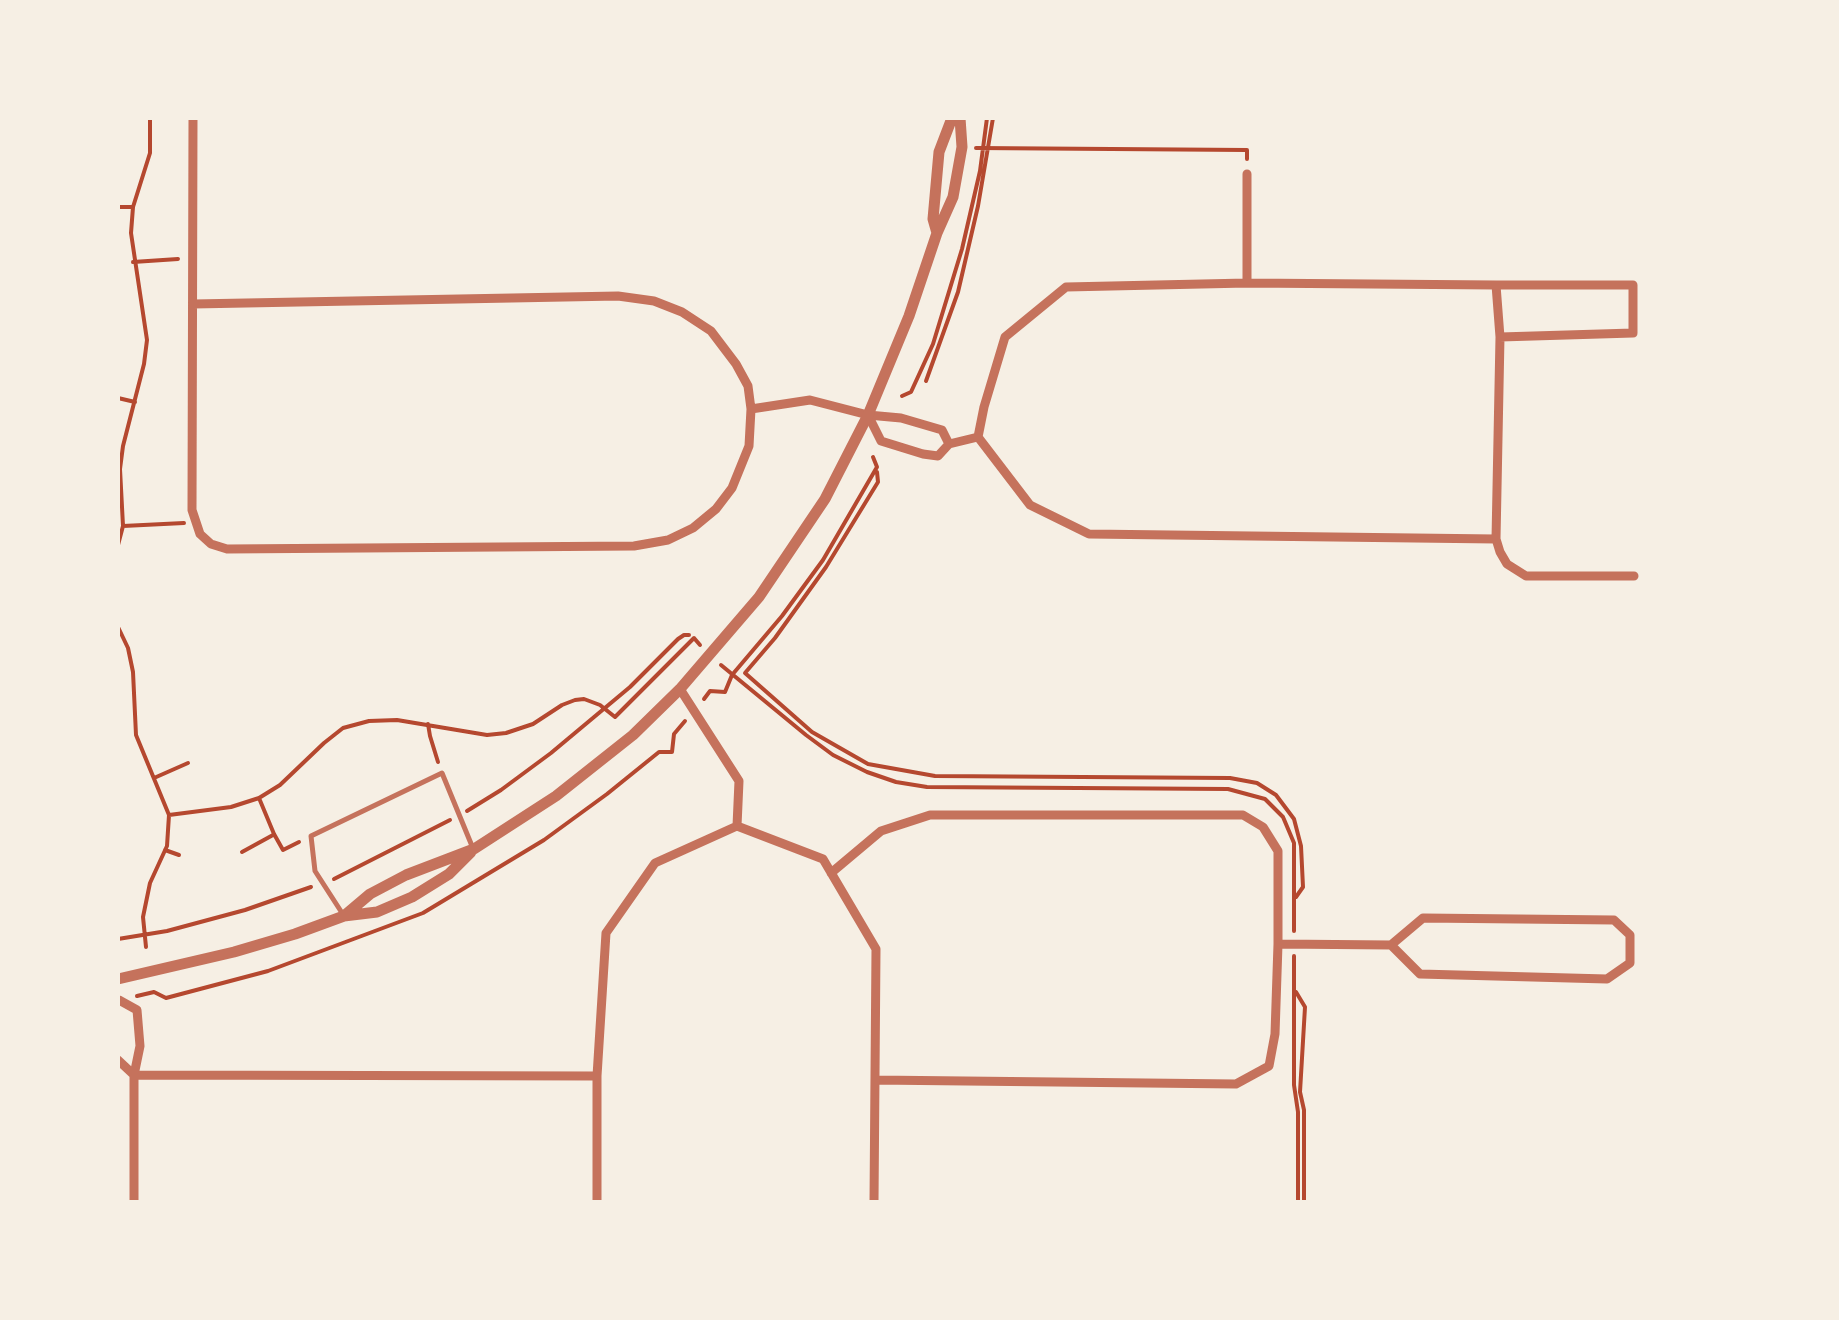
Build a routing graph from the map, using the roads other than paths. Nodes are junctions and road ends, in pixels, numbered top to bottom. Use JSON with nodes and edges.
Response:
{"nodes":[{"id":1,"x":193,"y":118,"type":"edge"},
{"id":2,"x":956,"y":118,"type":"edge"},
{"id":3,"x":1246,"y":174,"type":"road end"},
{"id":4,"x":937,"y":233,"type":"junction"},
{"id":5,"x":1246,"y":283,"type":"junction"},
{"id":6,"x":1496,"y":286,"type":"junction"},
{"id":7,"x":193,"y":304,"type":"junction"},
{"id":8,"x":1500,"y":337,"type":"junction"},
{"id":9,"x":751,"y":409,"type":"junction"},
{"id":10,"x":868,"y":415,"type":"junction"},
{"id":11,"x":978,"y":438,"type":"junction"},
{"id":12,"x":950,"y":444,"type":"junction"},
{"id":13,"x":1496,"y":539,"type":"junction"},
{"id":14,"x":1634,"y":576,"type":"dead end"},
{"id":15,"x":680,"y":688,"type":"junction"},
{"id":16,"x":737,"y":826,"type":"junction"},
{"id":17,"x":474,"y":848,"type":"junction"},
{"id":18,"x":831,"y":873,"type":"junction"},
{"id":19,"x":344,"y":916,"type":"junction"},
{"id":20,"x":1278,"y":944,"type":"junction"},
{"id":21,"x":1391,"y":945,"type":"junction"},
{"id":22,"x":118,"y":979,"type":"edge"},
{"id":23,"x":118,"y":998,"type":"edge"},
{"id":24,"x":118,"y":1060,"type":"edge"},
{"id":25,"x":134,"y":1075,"type":"junction"},
{"id":26,"x":598,"y":1076,"type":"junction"},
{"id":27,"x":875,"y":1080,"type":"junction"},
{"id":28,"x":134,"y":1202,"type":"edge"},
{"id":29,"x":598,"y":1202,"type":"edge"},
{"id":30,"x":874,"y":1202,"type":"edge"}],
"edges":[{"from":1,"to":7,"type":"street"},
{"from":2,"to":4,"type":"street"},
{"from":2,"to":4,"type":"street"},
{"from":3,"to":5,"type":"street"},
{"from":4,"to":10,"type":"street"},
{"from":5,"to":6,"type":"street"},
{"from":5,"to":11,"type":"street"},
{"from":6,"to":8,"type":"street"},
{"from":6,"to":8,"type":"street"},
{"from":7,"to":9,"type":"street"},
{"from":7,"to":9,"type":"street"},
{"from":8,"to":13,"type":"street"},
{"from":9,"to":10,"type":"street"},
{"from":10,"to":12,"type":"street"},
{"from":10,"to":12,"type":"street"},
{"from":10,"to":15,"type":"street"},
{"from":11,"to":12,"type":"street"},
{"from":11,"to":13,"type":"street"},
{"from":13,"to":14,"type":"street"},
{"from":15,"to":16,"type":"street"},
{"from":15,"to":17,"type":"street"},
{"from":16,"to":18,"type":"street"},
{"from":16,"to":26,"type":"street"},
{"from":17,"to":19,"type":"street"},
{"from":17,"to":19,"type":"street"},
{"from":17,"to":19,"type":"lane"},
{"from":18,"to":20,"type":"street"},
{"from":18,"to":27,"type":"street"},
{"from":19,"to":22,"type":"street"},
{"from":20,"to":21,"type":"street"},
{"from":20,"to":27,"type":"street"},
{"from":21,"to":21,"type":"street"},
{"from":23,"to":25,"type":"street"},
{"from":24,"to":25,"type":"street"},
{"from":25,"to":26,"type":"street"},
{"from":25,"to":28,"type":"street"},
{"from":26,"to":29,"type":"street"},
{"from":27,"to":30,"type":"street"}]}
